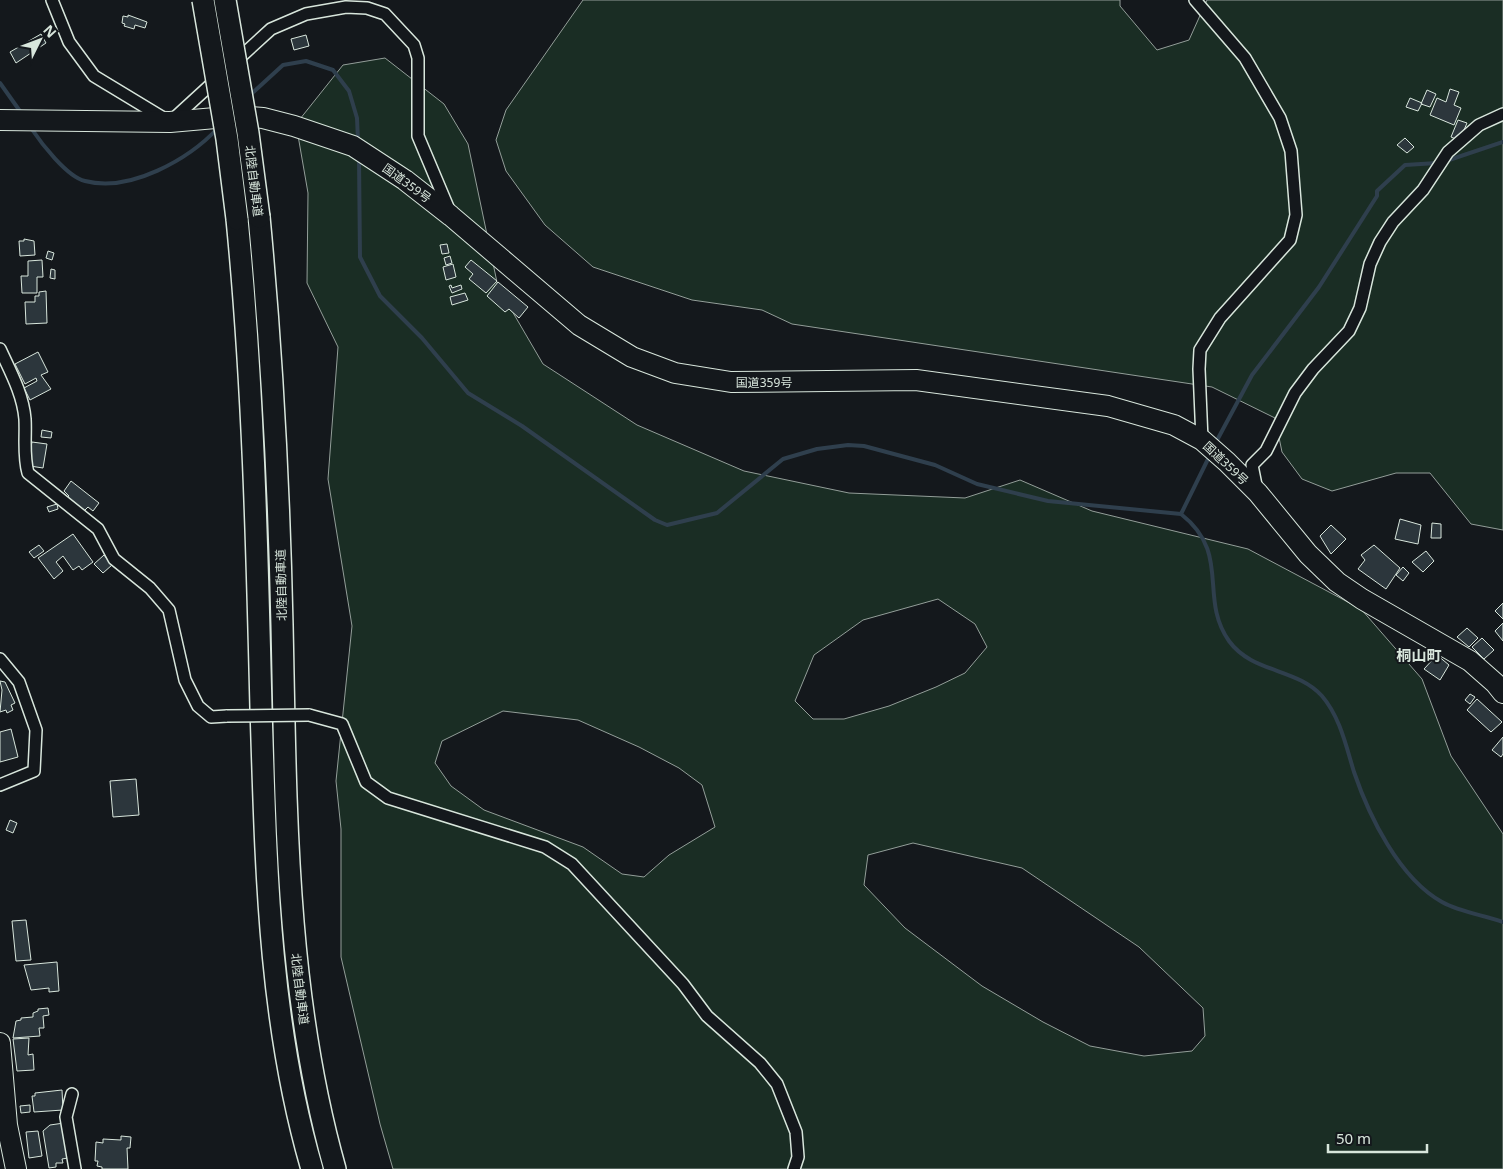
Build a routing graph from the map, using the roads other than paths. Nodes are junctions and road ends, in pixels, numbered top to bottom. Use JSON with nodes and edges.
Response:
{"nodes":[{"id":1,"x":52,"y":0,"type":"edge"},
{"id":2,"x":202,"y":0,"type":"edge"},
{"id":3,"x":225,"y":0,"type":"edge"},
{"id":4,"x":1195,"y":0,"type":"edge"},
{"id":5,"x":1503,"y":114,"type":"edge"},
{"id":6,"x":0,"y":120,"type":"edge"},
{"id":7,"x":170,"y":122,"type":"junction"},
{"id":8,"x":451,"y":216,"type":"junction"},
{"id":9,"x":0,"y":348,"type":"edge"},
{"id":10,"x":1202,"y":440,"type":"junction"},
{"id":11,"x":1258,"y":493,"type":"junction"},
{"id":12,"x":0,"y":659,"type":"edge"},
{"id":13,"x":1503,"y":693,"type":"edge"},
{"id":14,"x":0,"y":785,"type":"edge"},
{"id":15,"x":0,"y":1043,"type":"edge"},
{"id":16,"x":72,"y":1094,"type":"dead end"},
{"id":17,"x":16,"y":1169,"type":"edge"},
{"id":18,"x":75,"y":1169,"type":"edge"},
{"id":19,"x":312,"y":1169,"type":"edge"},
{"id":20,"x":335,"y":1169,"type":"edge"},
{"id":21,"x":794,"y":1169,"type":"edge"}],
"edges":[{"from":1,"to":7,"type":"street"},
{"from":2,"to":19,"type":"highway","name":"北陸自動車道","bridge":true},
{"from":3,"to":20,"type":"highway","name":"北陸自動車道","bridge":true},
{"from":4,"to":10,"type":"street"},
{"from":5,"to":11,"type":"street"},
{"from":6,"to":7,"type":"highway","name":"国道359号"},
{"from":7,"to":8,"type":"highway","name":"国道359号","bridge":true},
{"from":7,"to":8,"type":"street"},
{"from":8,"to":10,"type":"highway","name":"国道359号"},
{"from":9,"to":21,"type":"street","bridge":true},
{"from":10,"to":11,"type":"highway","name":"国道359号"},
{"from":11,"to":13,"type":"highway","name":"国道359号"},
{"from":12,"to":14,"type":"street"},
{"from":15,"to":17,"type":"highway"},
{"from":16,"to":18,"type":"street"}]}
